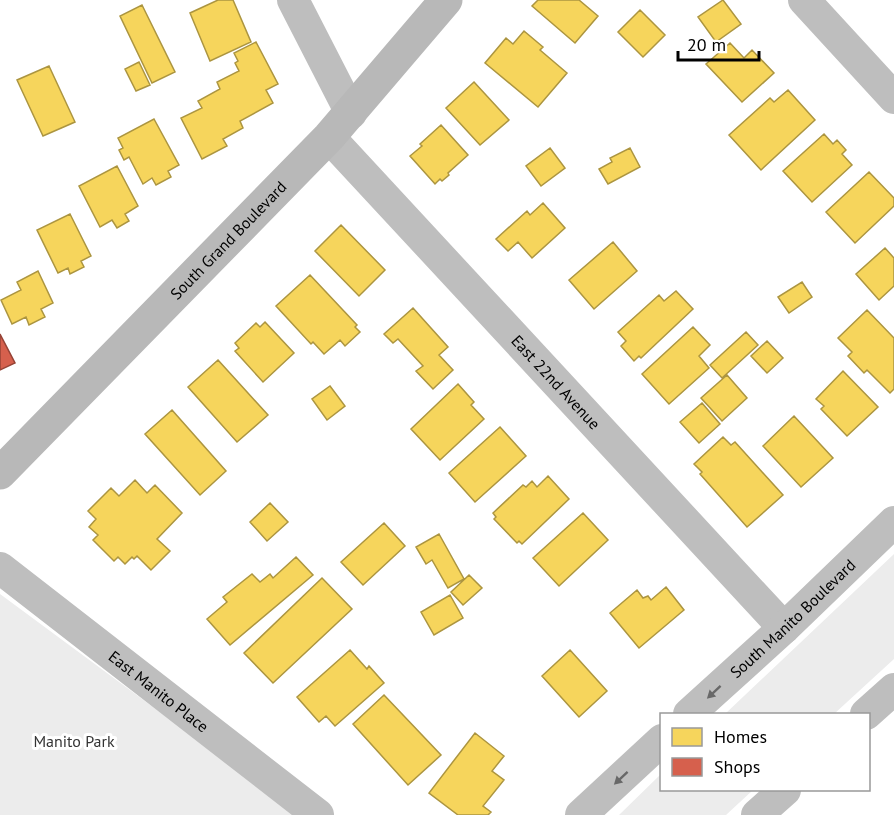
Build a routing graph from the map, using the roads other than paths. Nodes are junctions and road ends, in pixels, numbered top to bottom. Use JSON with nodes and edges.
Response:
{"nodes":[{"id":1,"x":293,"y":0,"type":"edge"},
{"id":2,"x":446,"y":0,"type":"edge"},
{"id":3,"x":804,"y":0,"type":"edge"},
{"id":4,"x":894,"y":98,"type":"edge"},
{"id":5,"x":351,"y":113,"type":"junction"},
{"id":6,"x":329,"y":138,"type":"junction"},
{"id":7,"x":0,"y":473,"type":"edge"},
{"id":8,"x":894,"y":522,"type":"edge"},
{"id":9,"x":0,"y":568,"type":"edge"},
{"id":10,"x":784,"y":628,"type":"junction"},
{"id":11,"x":894,"y":689,"type":"edge"},
{"id":12,"x":690,"y":713,"type":"edge"},
{"id":13,"x":867,"y":713,"type":"edge"},
{"id":14,"x":660,"y":742,"type":"edge"},
{"id":15,"x":783,"y":791,"type":"edge"},
{"id":16,"x":318,"y":815,"type":"edge"},
{"id":17,"x":581,"y":815,"type":"edge"},
{"id":18,"x":757,"y":815,"type":"edge"}],
"edges":[{"from":1,"to":5,"type":"street"},
{"from":2,"to":5,"type":"main road","name":"South Grand Boulevard"},
{"from":3,"to":4,"type":"street"},
{"from":5,"to":6,"type":"main road","name":"South Grand Boulevard"},
{"from":6,"to":7,"type":"main road","name":"South Grand Boulevard"},
{"from":6,"to":10,"type":"street","name":"East 22nd Avenue"},
{"from":8,"to":10,"type":"street","name":"South Manito Boulevard"},
{"from":9,"to":16,"type":"street","name":"East Manito Place"},
{"from":10,"to":12,"type":"street","name":"South Manito Boulevard","one_way":true},
{"from":11,"to":13,"type":"street"},
{"from":14,"to":17,"type":"street","one_way":true},
{"from":15,"to":18,"type":"street"}]}
